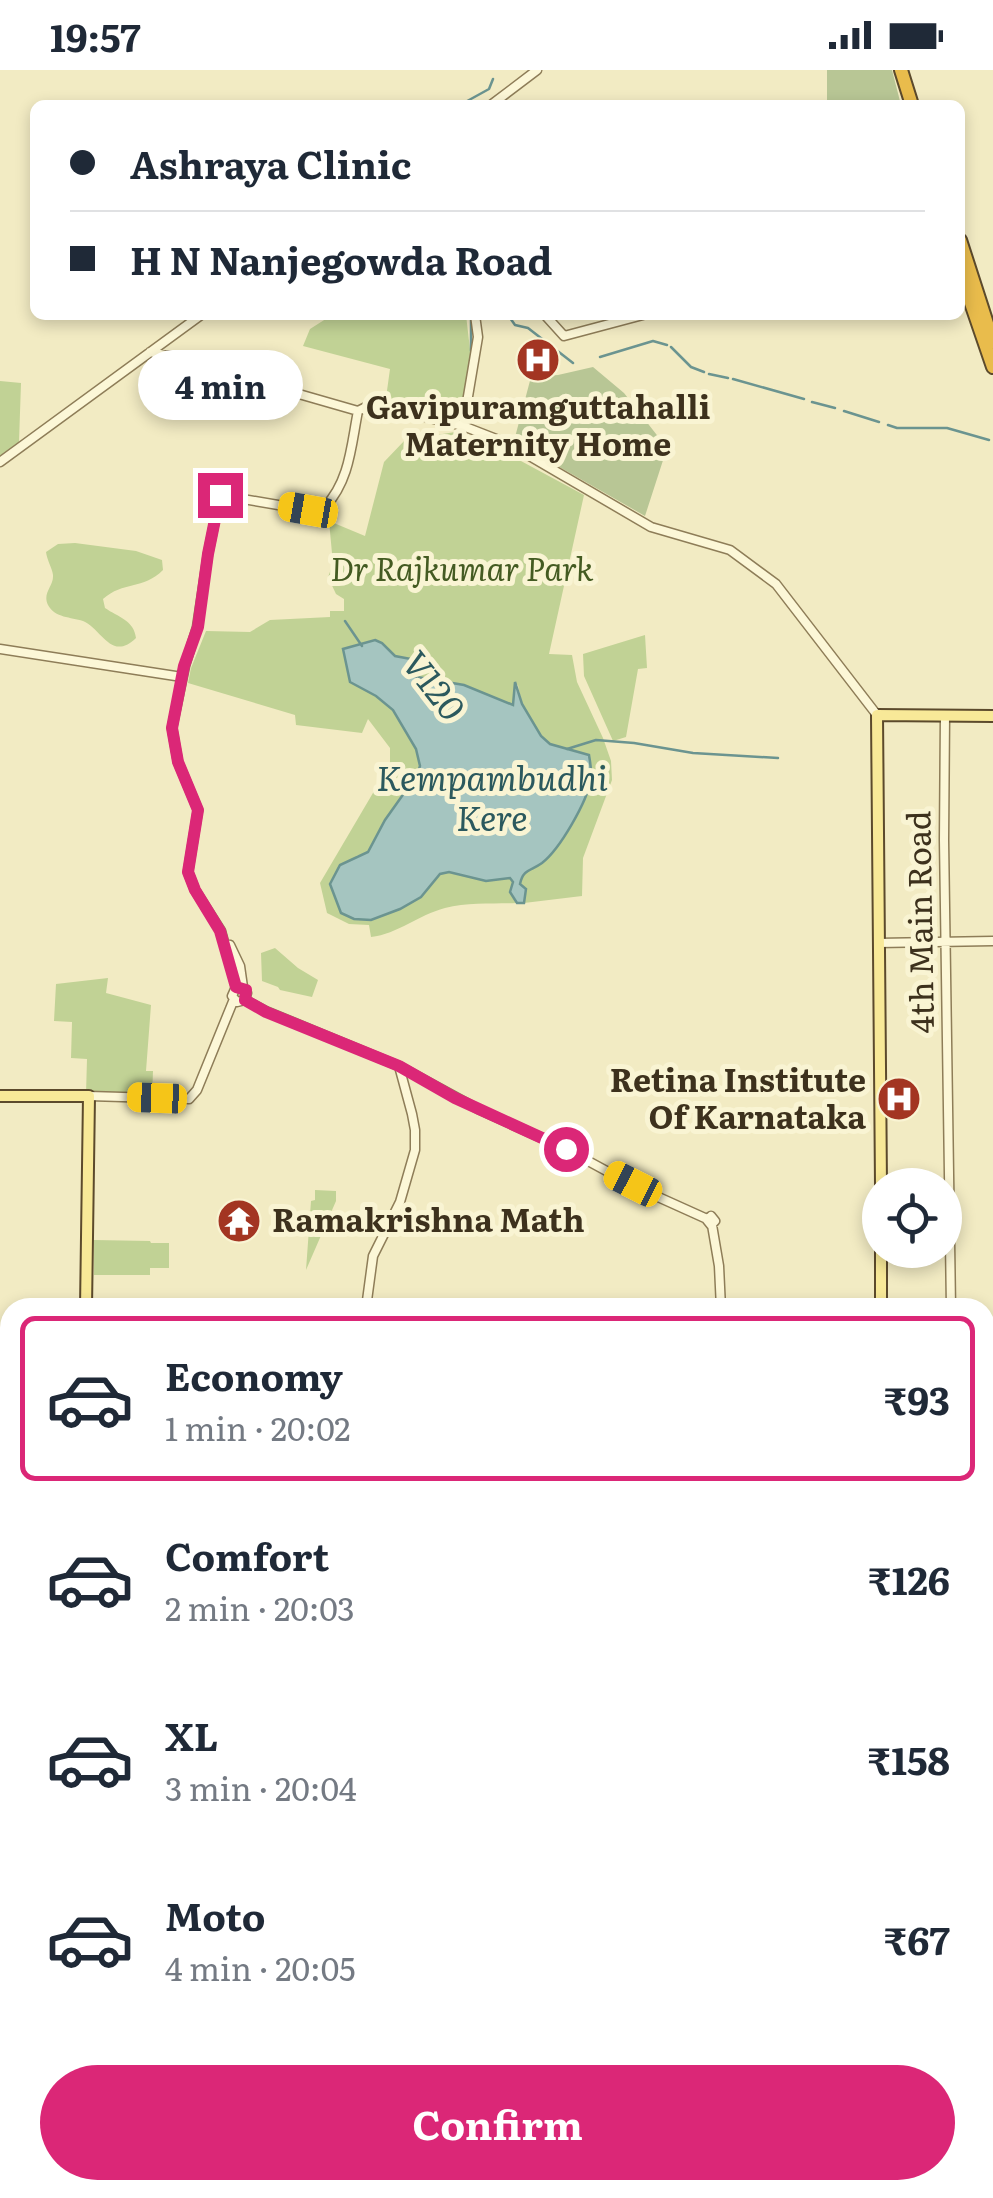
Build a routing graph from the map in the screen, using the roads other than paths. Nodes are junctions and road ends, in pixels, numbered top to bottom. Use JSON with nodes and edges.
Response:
{"nodes":[{"id":1,"x":537,"y":70,"type":"edge"},
{"id":2,"x":901,"y":70,"type":"edge"},
{"id":3,"x":910,"y":70,"type":"edge"},
{"id":4,"x":498,"y":100,"type":"edge"},
{"id":5,"x":910,"y":100,"type":"edge"},
{"id":6,"x":919,"y":100,"type":"edge"},
{"id":7,"x":965,"y":255,"type":"edge"},
{"id":8,"x":965,"y":286,"type":"edge"},
{"id":9,"x":194,"y":320,"type":"edge"},
{"id":10,"x":476,"y":320,"type":"edge"},
{"id":11,"x":550,"y":320,"type":"edge"},
{"id":12,"x":624,"y":320,"type":"edge"},
{"id":13,"x":993,"y":342,"type":"edge"},
{"id":14,"x":150,"y":352,"type":"junction"},
{"id":15,"x":993,"y":367,"type":"edge"},
{"id":16,"x":358,"y":411,"type":"junction"},
{"id":17,"x":463,"y":426,"type":"junction"},
{"id":18,"x":0,"y":462,"type":"edge"},
{"id":19,"x":0,"y":649,"type":"edge"},
{"id":20,"x":182,"y":676,"type":"junction"},
{"id":21,"x":877,"y":715,"type":"junction"},
{"id":22,"x":946,"y":716,"type":"junction"},
{"id":23,"x":993,"y":716,"type":"edge"},
{"id":24,"x":993,"y":941,"type":"edge"},
{"id":25,"x":878,"y":942,"type":"junction"},
{"id":26,"x":946,"y":942,"type":"junction"},
{"id":27,"x":240,"y":987,"type":"junction"},
{"id":28,"x":234,"y":1000,"type":"junction"},
{"id":29,"x":245,"y":1000,"type":"junction"},
{"id":30,"x":399,"y":1066,"type":"junction"},
{"id":31,"x":0,"y":1096,"type":"edge"},
{"id":32,"x":94,"y":1096,"type":"junction"},
{"id":33,"x":881,"y":1168,"type":"edge"},
{"id":34,"x":881,"y":1268,"type":"edge"},
{"id":35,"x":86,"y":1298,"type":"edge"},
{"id":36,"x":367,"y":1298,"type":"edge"},
{"id":37,"x":721,"y":1298,"type":"edge"},
{"id":38,"x":881,"y":1298,"type":"edge"},
{"id":39,"x":951,"y":1298,"type":"edge"}],
"edges":[{"from":1,"to":4,"type":"street"},
{"from":2,"to":5,"type":"highway"},
{"from":3,"to":6,"type":"highway"},
{"from":7,"to":13,"type":"highway"},
{"from":8,"to":15,"type":"highway"},
{"from":9,"to":14,"type":"street"},
{"from":10,"to":17,"type":"street"},
{"from":11,"to":12,"type":"street"},
{"from":14,"to":16,"type":"street"},
{"from":14,"to":18,"type":"street"},
{"from":16,"to":17,"type":"street"},
{"from":16,"to":20,"type":"street"},
{"from":17,"to":21,"type":"street"},
{"from":19,"to":20,"type":"street"},
{"from":20,"to":27,"type":"street"},
{"from":21,"to":22,"type":"main road"},
{"from":21,"to":25,"type":"main road"},
{"from":22,"to":23,"type":"main road"},
{"from":22,"to":26,"type":"street","name":"4th Main Road"},
{"from":24,"to":26,"type":"street"},
{"from":25,"to":26,"type":"street"},
{"from":25,"to":33,"type":"main road"},
{"from":26,"to":39,"type":"street","name":"4th Main Road"},
{"from":27,"to":28,"type":"street"},
{"from":27,"to":29,"type":"street"},
{"from":28,"to":29,"type":"street"},
{"from":28,"to":32,"type":"street"},
{"from":29,"to":30,"type":"street"},
{"from":30,"to":36,"type":"street"},
{"from":30,"to":37,"type":"street"},
{"from":31,"to":32,"type":"main road"},
{"from":32,"to":35,"type":"main road"},
{"from":34,"to":38,"type":"main road"}]}
